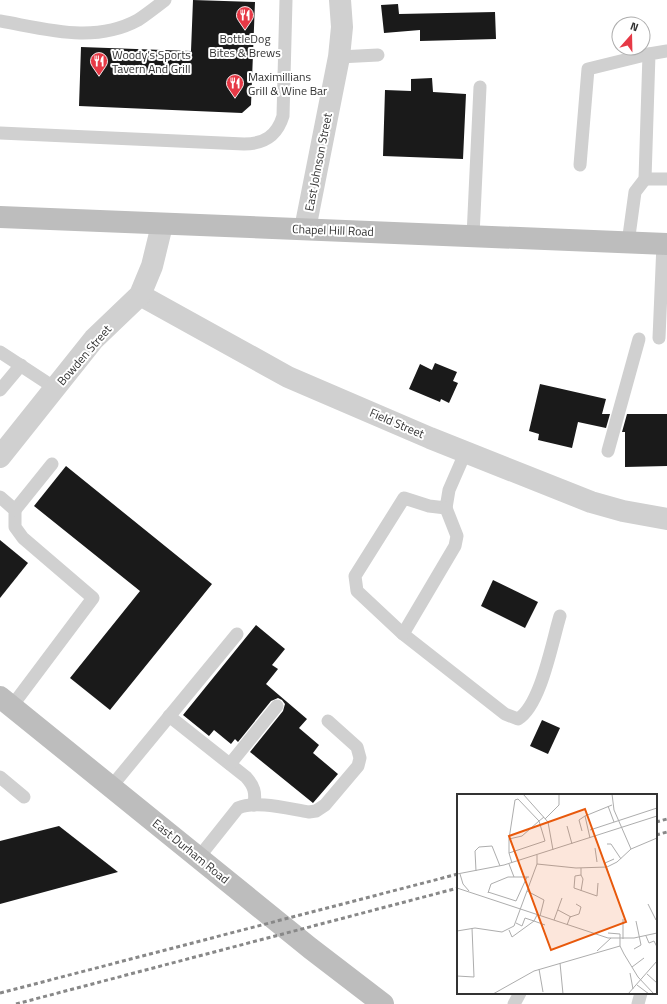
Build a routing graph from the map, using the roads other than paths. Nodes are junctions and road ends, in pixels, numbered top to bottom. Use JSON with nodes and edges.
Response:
{"nodes":[{"id":1,"x":165,"y":0,"type":"edge"},
{"id":2,"x":286,"y":0,"type":"edge"},
{"id":3,"x":340,"y":0,"type":"edge"},
{"id":4,"x":0,"y":22,"type":"edge"},
{"id":5,"x":667,"y":51,"type":"edge"},
{"id":6,"x":651,"y":54,"type":"edge"},
{"id":7,"x":378,"y":56,"type":"dead end"},
{"id":8,"x":641,"y":56,"type":"edge"},
{"id":9,"x":649,"y":56,"type":"edge"},
{"id":10,"x":339,"y":57,"type":"junction"},
{"id":11,"x":480,"y":87,"type":"dead end"},
{"id":12,"x":0,"y":133,"type":"edge"},
{"id":13,"x":580,"y":165,"type":"dead end"},
{"id":14,"x":645,"y":179,"type":"junction"},
{"id":15,"x":667,"y":179,"type":"edge"},
{"id":16,"x":0,"y":217,"type":"edge"},
{"id":17,"x":162,"y":225,"type":"junction"},
{"id":18,"x":305,"y":229,"type":"junction"},
{"id":19,"x":473,"y":236,"type":"junction"},
{"id":20,"x":628,"y":243,"type":"junction"},
{"id":21,"x":665,"y":244,"type":"edge"},
{"id":22,"x":140,"y":295,"type":"junction"},
{"id":23,"x":659,"y":338,"type":"dead end"},
{"id":24,"x":639,"y":339,"type":"dead end"},
{"id":25,"x":0,"y":352,"type":"edge"},
{"id":26,"x":21,"y":365,"type":"junction"},
{"id":27,"x":55,"y":388,"type":"junction"},
{"id":28,"x":0,"y":390,"type":"edge"},
{"id":29,"x":608,"y":451,"type":"dead end"},
{"id":30,"x":466,"y":452,"type":"junction"},
{"id":31,"x":0,"y":457,"type":"edge"},
{"id":32,"x":52,"y":464,"type":"dead end"},
{"id":33,"x":0,"y":497,"type":"edge"},
{"id":34,"x":446,"y":508,"type":"junction"},
{"id":35,"x":15,"y":510,"type":"junction"},
{"id":36,"x":667,"y":519,"type":"edge"},
{"id":37,"x":560,"y":616,"type":"dead end"},
{"id":38,"x":237,"y":634,"type":"dead end"},
{"id":39,"x":403,"y":634,"type":"junction"},
{"id":40,"x":6,"y":702,"type":"edge"},
{"id":41,"x":277,"y":706,"type":"dead end"},
{"id":42,"x":169,"y":716,"type":"junction"},
{"id":43,"x":328,"y":721,"type":"dead end"},
{"id":44,"x":230,"y":764,"type":"junction"},
{"id":45,"x":0,"y":776,"type":"edge"},
{"id":46,"x":111,"y":787,"type":"junction"},
{"id":47,"x":24,"y":797,"type":"dead end"},
{"id":48,"x":254,"y":805,"type":"junction"},
{"id":49,"x":199,"y":857,"type":"junction"},
{"id":50,"x":519,"y":994,"type":"edge"},
{"id":51,"x":641,"y":994,"type":"edge"},
{"id":52,"x":384,"y":1004,"type":"edge"},
{"id":53,"x":514,"y":1004,"type":"edge"},
{"id":54,"x":638,"y":1004,"type":"edge"}],
"edges":[{"from":1,"to":4,"type":"lane"},
{"from":2,"to":12,"type":"lane"},
{"from":3,"to":10,"type":"street","name":"East Johnson Street"},
{"from":5,"to":6,"type":"lane"},
{"from":7,"to":10,"type":"lane"},
{"from":8,"to":13,"type":"lane"},
{"from":9,"to":14,"type":"lane"},
{"from":10,"to":18,"type":"street","name":"East Johnson Street"},
{"from":11,"to":19,"type":"lane"},
{"from":14,"to":15,"type":"lane"},
{"from":14,"to":20,"type":"lane"},
{"from":16,"to":17,"type":"main road","name":"Chapel Hill Road"},
{"from":17,"to":18,"type":"main road","name":"Chapel Hill Road"},
{"from":17,"to":22,"type":"street","name":"Bowden Street"},
{"from":18,"to":19,"type":"main road","name":"Chapel Hill Road"},
{"from":19,"to":20,"type":"main road","name":"Chapel Hill Road"},
{"from":20,"to":21,"type":"main road","name":"Chapel Hill Road"},
{"from":21,"to":23,"type":"lane"},
{"from":22,"to":27,"type":"street","name":"Bowden Street"},
{"from":22,"to":30,"type":"street","name":"Field Street"},
{"from":24,"to":29,"type":"lane"},
{"from":25,"to":26,"type":"lane"},
{"from":26,"to":27,"type":"lane"},
{"from":26,"to":28,"type":"lane"},
{"from":27,"to":31,"type":"street","name":"Bowden Street"},
{"from":30,"to":34,"type":"lane"},
{"from":30,"to":36,"type":"street","name":"Field Street"},
{"from":32,"to":35,"type":"lane"},
{"from":33,"to":35,"type":"lane"},
{"from":34,"to":39,"type":"lane"},
{"from":34,"to":39,"type":"lane"},
{"from":35,"to":40,"type":"lane"},
{"from":37,"to":39,"type":"lane"},
{"from":38,"to":42,"type":"lane"},
{"from":40,"to":46,"type":"main road","name":"East Durham Road"},
{"from":41,"to":44,"type":"lane"},
{"from":42,"to":44,"type":"lane"},
{"from":42,"to":46,"type":"lane"},
{"from":43,"to":48,"type":"lane"},
{"from":44,"to":48,"type":"lane"},
{"from":45,"to":47,"type":"lane"},
{"from":46,"to":49,"type":"main road","name":"East Durham Road"},
{"from":48,"to":49,"type":"lane"},
{"from":49,"to":52,"type":"main road","name":"East Durham Road"},
{"from":50,"to":53,"type":"lane"},
{"from":51,"to":54,"type":"lane"}]}
